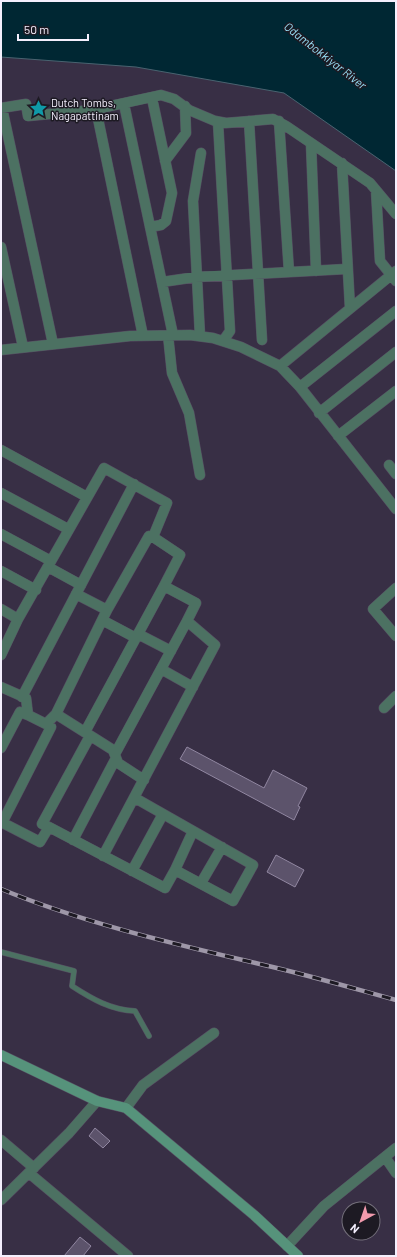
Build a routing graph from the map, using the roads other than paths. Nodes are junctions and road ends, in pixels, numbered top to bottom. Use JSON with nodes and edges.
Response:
{"nodes":[{"id":1,"x":152,"y":98,"type":"junction"},
{"id":2,"x":124,"y":104,"type":"junction"},
{"id":3,"x":185,"y":106,"type":"junction"},
{"id":4,"x":2,"y":108,"type":"edge"},
{"id":5,"x":96,"y":109,"type":"junction"},
{"id":6,"x":248,"y":121,"type":"junction"},
{"id":7,"x":279,"y":121,"type":"junction"},
{"id":8,"x":218,"y":122,"type":"junction"},
{"id":9,"x":311,"y":142,"type":"junction"},
{"id":10,"x":201,"y":153,"type":"dead end"},
{"id":11,"x":165,"y":161,"type":"junction"},
{"id":12,"x":342,"y":163,"type":"junction"},
{"id":13,"x":376,"y":190,"type":"junction"},
{"id":14,"x":396,"y":214,"type":"edge"},
{"id":15,"x":150,"y":228,"type":"junction"},
{"id":16,"x":1,"y":247,"type":"edge"},
{"id":17,"x":346,"y":269,"type":"junction"},
{"id":18,"x":316,"y":271,"type":"junction"},
{"id":19,"x":288,"y":272,"type":"junction"},
{"id":20,"x":258,"y":274,"type":"junction"},
{"id":21,"x":226,"y":275,"type":"junction"},
{"id":22,"x":394,"y":276,"type":"edge"},
{"id":23,"x":196,"y":277,"type":"junction"},
{"id":24,"x":162,"y":282,"type":"junction"},
{"id":25,"x":350,"y":308,"type":"junction"},
{"id":26,"x":396,"y":311,"type":"edge"},
{"id":27,"x":171,"y":335,"type":"junction"},
{"id":28,"x":144,"y":336,"type":"junction"},
{"id":29,"x":200,"y":336,"type":"junction"},
{"id":30,"x":262,"y":340,"type":"dead end"},
{"id":31,"x":223,"y":341,"type":"junction"},
{"id":32,"x":53,"y":344,"type":"junction"},
{"id":33,"x":23,"y":347,"type":"junction"},
{"id":34,"x":1,"y":349,"type":"edge"},
{"id":35,"x":396,"y":352,"type":"edge"},
{"id":36,"x":280,"y":366,"type":"junction"},
{"id":37,"x":300,"y":387,"type":"junction"},
{"id":38,"x":396,"y":391,"type":"edge"},
{"id":39,"x":319,"y":413,"type":"junction"},
{"id":40,"x":338,"y":436,"type":"junction"},
{"id":41,"x":1,"y":450,"type":"edge"},
{"id":42,"x":389,"y":465,"type":"dead end"},
{"id":43,"x":396,"y":474,"type":"edge"},
{"id":44,"x":200,"y":475,"type":"dead end"},
{"id":45,"x":134,"y":484,"type":"junction"},
{"id":46,"x":1,"y":492,"type":"edge"},
{"id":47,"x":87,"y":498,"type":"junction"},
{"id":48,"x":395,"y":506,"type":"edge"},
{"id":49,"x":68,"y":529,"type":"junction"},
{"id":50,"x":1,"y":534,"type":"edge"},
{"id":51,"x":153,"y":537,"type":"junction"},
{"id":52,"x":49,"y":564,"type":"junction"},
{"id":53,"x":1,"y":571,"type":"edge"},
{"id":54,"x":81,"y":585,"type":"junction"},
{"id":55,"x":164,"y":586,"type":"junction"},
{"id":56,"x":396,"y":588,"type":"edge"},
{"id":57,"x":36,"y":590,"type":"junction"},
{"id":58,"x":76,"y":594,"type":"junction"},
{"id":59,"x":1,"y":610,"type":"edge"},
{"id":60,"x":107,"y":610,"type":"junction"},
{"id":61,"x":18,"y":619,"type":"junction"},
{"id":62,"x":102,"y":620,"type":"junction"},
{"id":63,"x":187,"y":621,"type":"junction"},
{"id":64,"x":137,"y":636,"type":"junction"},
{"id":65,"x":396,"y":636,"type":"edge"},
{"id":66,"x":171,"y":651,"type":"junction"},
{"id":67,"x":1,"y":653,"type":"edge"},
{"id":68,"x":161,"y":669,"type":"junction"},
{"id":69,"x":1,"y":687,"type":"edge"},
{"id":70,"x":193,"y":687,"type":"junction"},
{"id":71,"x":396,"y":696,"type":"edge"},
{"id":72,"x":22,"y":697,"type":"junction"},
{"id":73,"x":384,"y":708,"type":"dead end"},
{"id":74,"x":56,"y":714,"type":"junction"},
{"id":75,"x":28,"y":715,"type":"junction"},
{"id":76,"x":46,"y":724,"type":"junction"},
{"id":77,"x":88,"y":734,"type":"junction"},
{"id":78,"x":1,"y":748,"type":"edge"},
{"id":79,"x":115,"y":756,"type":"junction"},
{"id":80,"x":144,"y":780,"type":"junction"},
{"id":81,"x":135,"y":798,"type":"junction"},
{"id":82,"x":163,"y":814,"type":"junction"},
{"id":83,"x":1,"y":822,"type":"edge"},
{"id":84,"x":49,"y":828,"type":"junction"},
{"id":85,"x":194,"y":831,"type":"junction"},
{"id":86,"x":73,"y":840,"type":"junction"},
{"id":87,"x":222,"y":847,"type":"junction"},
{"id":88,"x":103,"y":856,"type":"junction"},
{"id":89,"x":175,"y":870,"type":"junction"},
{"id":90,"x":132,"y":871,"type":"junction"},
{"id":91,"x":201,"y":884,"type":"junction"},
{"id":92,"x":1,"y":952,"type":"edge"},
{"id":93,"x":214,"y":1033,"type":"dead end"},
{"id":94,"x":149,"y":1036,"type":"dead end"},
{"id":95,"x":1,"y":1055,"type":"edge"},
{"id":96,"x":97,"y":1101,"type":"junction"},
{"id":97,"x":126,"y":1108,"type":"junction"},
{"id":98,"x":1,"y":1140,"type":"edge"},
{"id":99,"x":396,"y":1148,"type":"edge"},
{"id":100,"x":385,"y":1157,"type":"junction"},
{"id":101,"x":32,"y":1171,"type":"junction"},
{"id":102,"x":396,"y":1172,"type":"edge"},
{"id":103,"x":1,"y":1200,"type":"edge"},
{"id":104,"x":287,"y":1246,"type":"junction"},
{"id":105,"x":128,"y":1256,"type":"edge"},
{"id":106,"x":298,"y":1256,"type":"edge"}],
"edges":[{"from":1,"to":2,"type":"street"},
{"from":1,"to":3,"type":"street"},
{"from":1,"to":11,"type":"street"},
{"from":2,"to":5,"type":"street"},
{"from":2,"to":15,"type":"street"},
{"from":3,"to":8,"type":"street"},
{"from":3,"to":11,"type":"street"},
{"from":4,"to":5,"type":"street"},
{"from":4,"to":32,"type":"street"},
{"from":5,"to":28,"type":"street"},
{"from":6,"to":7,"type":"street"},
{"from":6,"to":8,"type":"street"},
{"from":6,"to":20,"type":"street"},
{"from":7,"to":9,"type":"street"},
{"from":7,"to":19,"type":"street"},
{"from":8,"to":21,"type":"street"},
{"from":9,"to":12,"type":"street"},
{"from":9,"to":18,"type":"street"},
{"from":10,"to":23,"type":"street"},
{"from":11,"to":15,"type":"street"},
{"from":12,"to":13,"type":"street"},
{"from":12,"to":17,"type":"street"},
{"from":13,"to":14,"type":"street"},
{"from":13,"to":22,"type":"street"},
{"from":15,"to":24,"type":"street"},
{"from":16,"to":33,"type":"street"},
{"from":17,"to":18,"type":"street"},
{"from":17,"to":25,"type":"street"},
{"from":18,"to":19,"type":"street"},
{"from":19,"to":20,"type":"street"},
{"from":20,"to":21,"type":"street"},
{"from":20,"to":30,"type":"street"},
{"from":21,"to":23,"type":"street"},
{"from":21,"to":31,"type":"street"},
{"from":22,"to":25,"type":"street"},
{"from":23,"to":24,"type":"street"},
{"from":23,"to":29,"type":"street"},
{"from":24,"to":27,"type":"street"},
{"from":25,"to":36,"type":"street"},
{"from":26,"to":37,"type":"street"},
{"from":27,"to":28,"type":"street"},
{"from":27,"to":29,"type":"street"},
{"from":27,"to":44,"type":"street"},
{"from":28,"to":32,"type":"street"},
{"from":29,"to":31,"type":"street"},
{"from":31,"to":36,"type":"street"},
{"from":32,"to":33,"type":"street"},
{"from":33,"to":34,"type":"street"},
{"from":35,"to":39,"type":"street"},
{"from":36,"to":37,"type":"street"},
{"from":37,"to":39,"type":"street"},
{"from":38,"to":40,"type":"street"},
{"from":39,"to":40,"type":"street"},
{"from":40,"to":48,"type":"street"},
{"from":41,"to":47,"type":"street"},
{"from":42,"to":43,"type":"street"},
{"from":45,"to":47,"type":"street"},
{"from":45,"to":51,"type":"street"},
{"from":45,"to":54,"type":"street"},
{"from":46,"to":49,"type":"street"},
{"from":47,"to":49,"type":"street"},
{"from":49,"to":52,"type":"street"},
{"from":50,"to":52,"type":"street"},
{"from":51,"to":55,"type":"street"},
{"from":51,"to":60,"type":"street"},
{"from":52,"to":54,"type":"street"},
{"from":52,"to":57,"type":"street"},
{"from":53,"to":57,"type":"street"},
{"from":54,"to":58,"type":"street"},
{"from":55,"to":63,"type":"street"},
{"from":55,"to":64,"type":"street"},
{"from":56,"to":65,"type":"street"},
{"from":57,"to":61,"type":"street"},
{"from":58,"to":60,"type":"street"},
{"from":58,"to":72,"type":"street"},
{"from":59,"to":61,"type":"street"},
{"from":60,"to":62,"type":"street"},
{"from":61,"to":67,"type":"street"},
{"from":62,"to":64,"type":"street"},
{"from":62,"to":74,"type":"street"},
{"from":63,"to":66,"type":"street"},
{"from":63,"to":70,"type":"street"},
{"from":64,"to":66,"type":"street"},
{"from":64,"to":77,"type":"street"},
{"from":66,"to":68,"type":"street"},
{"from":68,"to":70,"type":"street"},
{"from":68,"to":79,"type":"street"},
{"from":69,"to":72,"type":"street"},
{"from":70,"to":80,"type":"street"},
{"from":71,"to":73,"type":"street"},
{"from":72,"to":75,"type":"street"},
{"from":74,"to":76,"type":"street"},
{"from":74,"to":77,"type":"street"},
{"from":75,"to":76,"type":"street"},
{"from":75,"to":78,"type":"street"},
{"from":76,"to":83,"type":"street"},
{"from":77,"to":79,"type":"street"},
{"from":77,"to":84,"type":"street"},
{"from":79,"to":80,"type":"street"},
{"from":79,"to":86,"type":"street"},
{"from":80,"to":81,"type":"street"},
{"from":81,"to":82,"type":"street"},
{"from":81,"to":88,"type":"street"},
{"from":82,"to":85,"type":"street"},
{"from":82,"to":90,"type":"street"},
{"from":83,"to":84,"type":"street"},
{"from":84,"to":86,"type":"street"},
{"from":85,"to":87,"type":"street"},
{"from":85,"to":89,"type":"street"},
{"from":86,"to":88,"type":"street"},
{"from":87,"to":91,"type":"street"},
{"from":87,"to":91,"type":"street"},
{"from":88,"to":90,"type":"street"},
{"from":89,"to":90,"type":"street"},
{"from":89,"to":91,"type":"street"},
{"from":92,"to":94,"type":"lane"},
{"from":93,"to":97,"type":"street"},
{"from":95,"to":96,"type":"main road"},
{"from":96,"to":97,"type":"main road"},
{"from":96,"to":101,"type":"street"},
{"from":97,"to":104,"type":"main road"},
{"from":98,"to":101,"type":"street"},
{"from":99,"to":100,"type":"street"},
{"from":100,"to":102,"type":"street"},
{"from":100,"to":104,"type":"street"},
{"from":101,"to":103,"type":"street"},
{"from":101,"to":105,"type":"street"},
{"from":104,"to":106,"type":"main road"}]}
